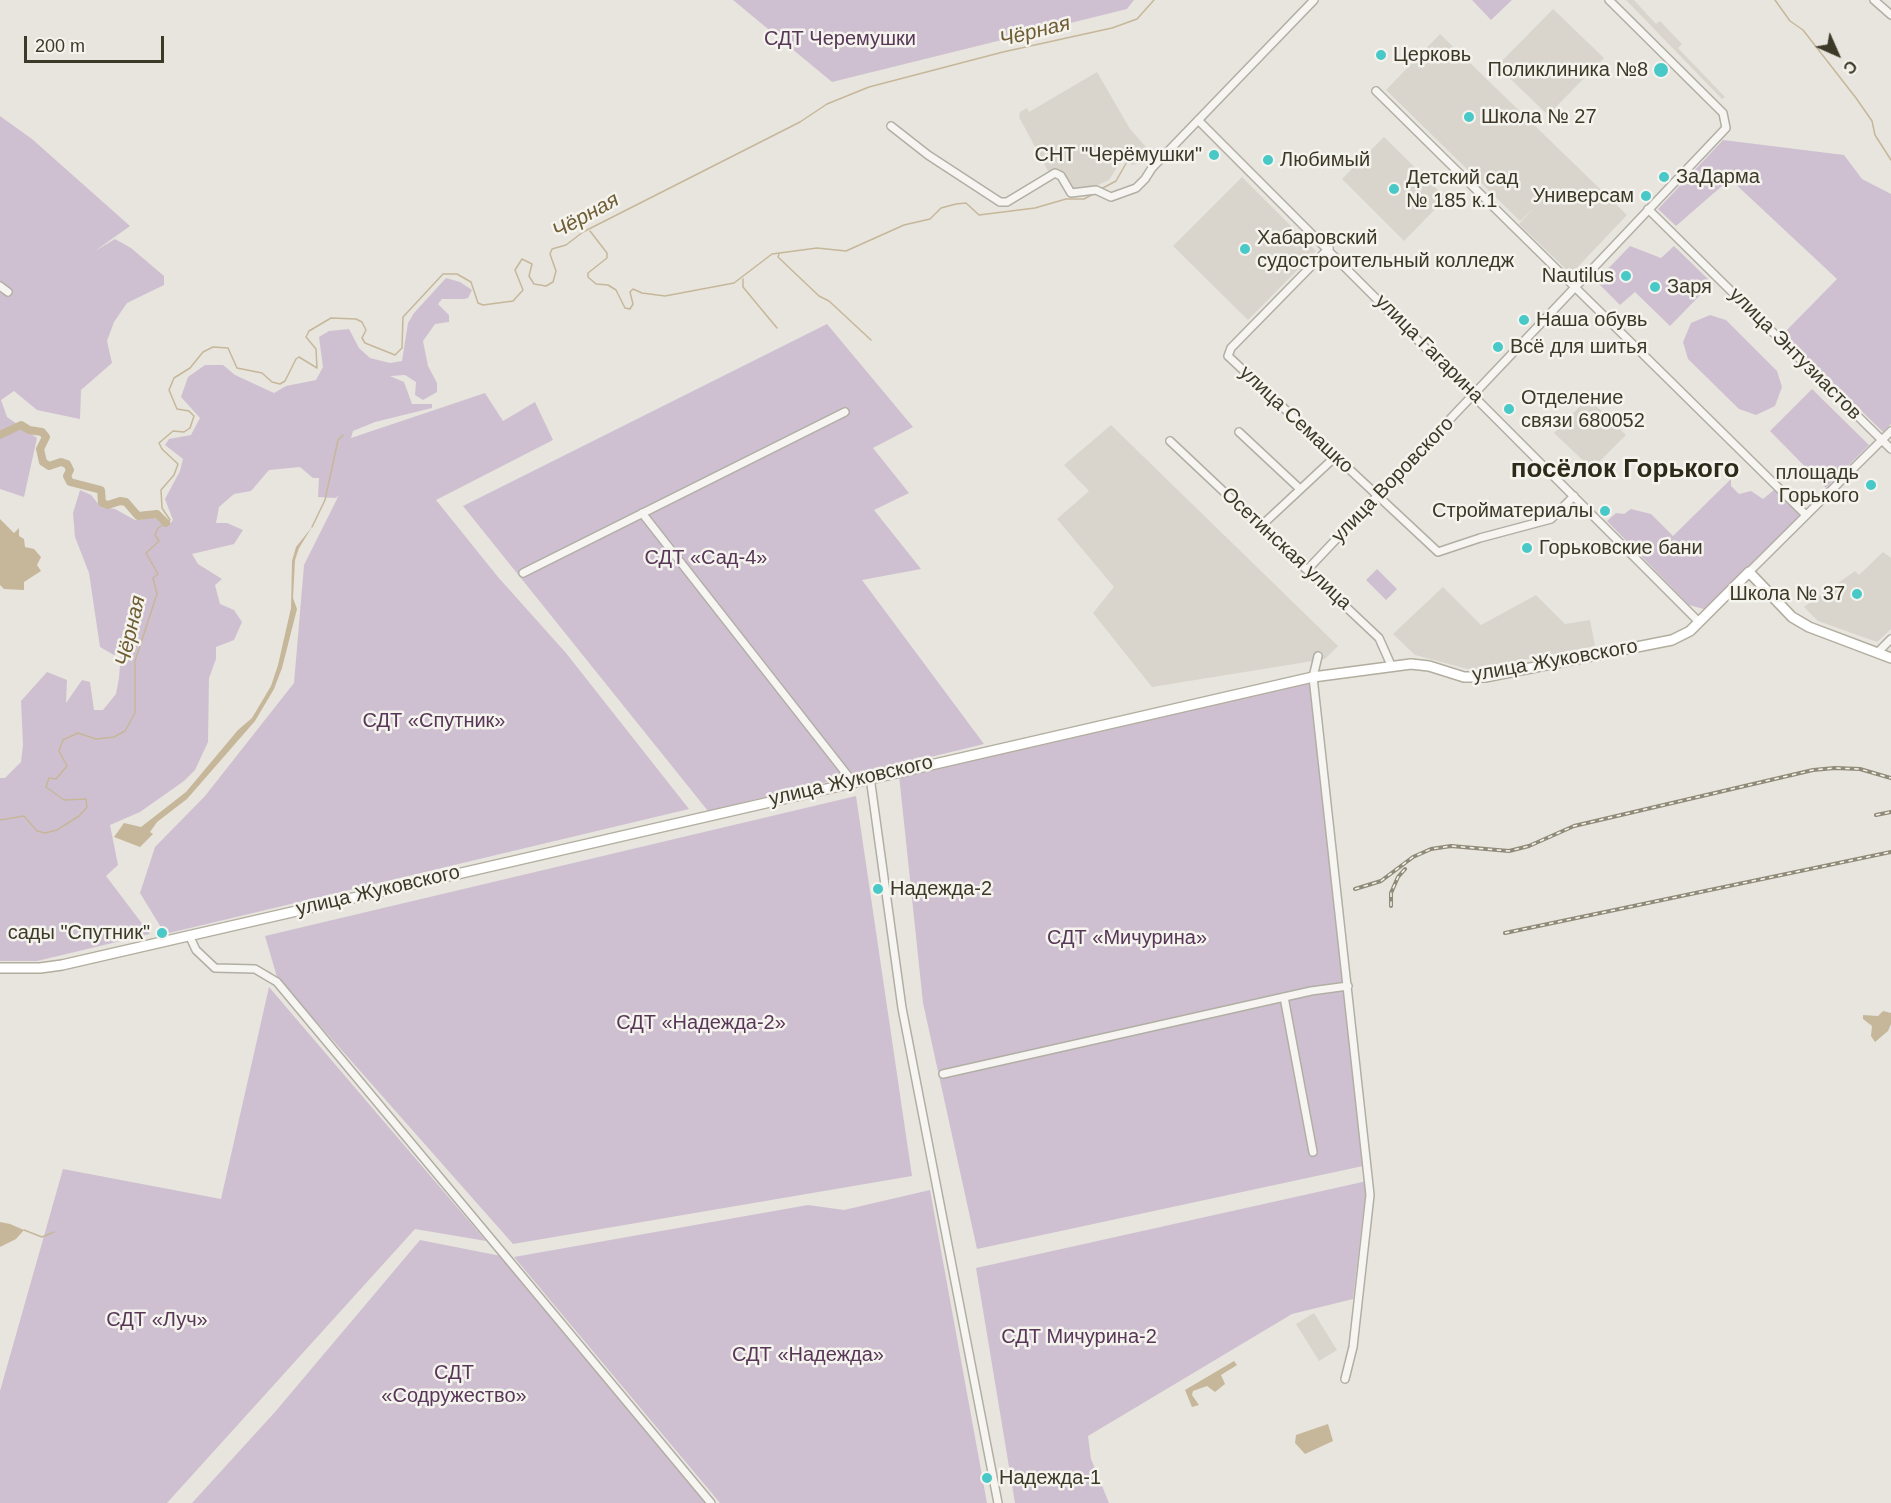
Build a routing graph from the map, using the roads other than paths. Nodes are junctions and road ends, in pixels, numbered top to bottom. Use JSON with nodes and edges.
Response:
{"nodes":[{"id":1,"x":1609,"y":0,"type":"edge"},
{"id":2,"x":1874,"y":0,"type":"edge"},
{"id":3,"x":1313,"y":1,"type":"edge"},
{"id":4,"x":1891,"y":15,"type":"edge"},
{"id":5,"x":1376,"y":91,"type":"dead end"},
{"id":6,"x":1198,"y":120,"type":"junction"},
{"id":7,"x":891,"y":126,"type":"dead end"},
{"id":8,"x":1648,"y":209,"type":"junction"},
{"id":9,"x":1329,"y":248,"type":"junction"},
{"id":10,"x":0,"y":286,"type":"edge"},
{"id":11,"x":1576,"y":286,"type":"junction"},
{"id":12,"x":8,"y":292,"type":"dead end"},
{"id":13,"x":1475,"y":395,"type":"junction"},
{"id":14,"x":844,"y":412,"type":"dead end"},
{"id":15,"x":1891,"y":431,"type":"edge"},
{"id":16,"x":1239,"y":432,"type":"dead end"},
{"id":17,"x":1882,"y":440,"type":"junction"},
{"id":18,"x":1170,"y":441,"type":"dead end"},
{"id":19,"x":1891,"y":449,"type":"edge"},
{"id":20,"x":1335,"y":457,"type":"junction"},
{"id":21,"x":1300,"y":489,"type":"junction"},
{"id":22,"x":1378,"y":496,"type":"junction"},
{"id":23,"x":1574,"y":496,"type":"junction"},
{"id":24,"x":642,"y":513,"type":"junction"},
{"id":25,"x":1806,"y":515,"type":"junction"},
{"id":26,"x":1262,"y":526,"type":"junction"},
{"id":27,"x":1307,"y":570,"type":"junction"},
{"id":28,"x":1749,"y":572,"type":"junction"},
{"id":29,"x":523,"y":573,"type":"dead end"},
{"id":30,"x":1699,"y":622,"type":"junction"},
{"id":31,"x":1891,"y":639,"type":"edge"},
{"id":32,"x":1878,"y":652,"type":"junction"},
{"id":33,"x":1318,"y":656,"type":"dead end"},
{"id":34,"x":1891,"y":658,"type":"edge"},
{"id":35,"x":1391,"y":665,"type":"junction"},
{"id":36,"x":1313,"y":677,"type":"junction"},
{"id":37,"x":870,"y":777,"type":"junction"},
{"id":38,"x":852,"y":781,"type":"junction"},
{"id":39,"x":189,"y":935,"type":"junction"},
{"id":40,"x":0,"y":968,"type":"edge"},
{"id":41,"x":1348,"y":986,"type":"junction"},
{"id":42,"x":1284,"y":997,"type":"junction"},
{"id":43,"x":943,"y":1074,"type":"dead end"},
{"id":44,"x":1314,"y":1152,"type":"dead end"},
{"id":45,"x":1345,"y":1379,"type":"dead end"},
{"id":46,"x":711,"y":1503,"type":"edge"},
{"id":47,"x":998,"y":1503,"type":"edge"}],
"edges":[{"from":1,"to":8,"type":"street","name":"улица Воровского"},
{"from":2,"to":4,"type":"street"},
{"from":3,"to":6,"type":"street"},
{"from":5,"to":11,"type":"street"},
{"from":6,"to":7,"type":"street"},
{"from":6,"to":9,"type":"street","name":"улица Гагарина"},
{"from":8,"to":11,"type":"street","name":"улица Воровского"},
{"from":8,"to":17,"type":"street","name":"улица Энтузиастов"},
{"from":9,"to":13,"type":"street","name":"улица Гагарина"},
{"from":9,"to":20,"type":"street","name":"улица Семашко"},
{"from":10,"to":12,"type":"street"},
{"from":11,"to":13,"type":"street","name":"улица Воровского"},
{"from":11,"to":25,"type":"street"},
{"from":13,"to":22,"type":"street","name":"улица Воровского"},
{"from":13,"to":23,"type":"street","name":"улица Гагарина"},
{"from":14,"to":24,"type":"street"},
{"from":15,"to":17,"type":"street"},
{"from":16,"to":21,"type":"street"},
{"from":17,"to":19,"type":"street","name":"улица Энтузиастов"},
{"from":17,"to":25,"type":"street"},
{"from":18,"to":26,"type":"street","name":"Осетинская улица"},
{"from":20,"to":21,"type":"street"},
{"from":20,"to":22,"type":"street","name":"улица Семашко"},
{"from":21,"to":26,"type":"street"},
{"from":22,"to":23,"type":"street","name":"улица Семашко"},
{"from":22,"to":27,"type":"street","name":"улица Воровского"},
{"from":23,"to":30,"type":"street","name":"улица Гагарина"},
{"from":24,"to":29,"type":"street"},
{"from":24,"to":38,"type":"street"},
{"from":25,"to":28,"type":"street"},
{"from":26,"to":27,"type":"street","name":"Осетинская улица"},
{"from":27,"to":35,"type":"street","name":"Осетинская улица"},
{"from":28,"to":30,"type":"main road","name":"улица Жуковского"},
{"from":28,"to":32,"type":"main road"},
{"from":30,"to":35,"type":"main road","name":"улица Жуковского"},
{"from":31,"to":32,"type":"street"},
{"from":32,"to":34,"type":"main road"},
{"from":33,"to":36,"type":"street"},
{"from":35,"to":36,"type":"main road","name":"улица Жуковского"},
{"from":36,"to":37,"type":"main road","name":"улица Жуковского"},
{"from":36,"to":41,"type":"street"},
{"from":37,"to":38,"type":"main road","name":"улица Жуковского"},
{"from":37,"to":47,"type":"street"},
{"from":38,"to":39,"type":"main road","name":"улица Жуковского"},
{"from":39,"to":40,"type":"main road","name":"улица Жуковского"},
{"from":39,"to":46,"type":"street"},
{"from":41,"to":42,"type":"street"},
{"from":41,"to":45,"type":"street"},
{"from":42,"to":43,"type":"street"},
{"from":42,"to":44,"type":"street"}]}
